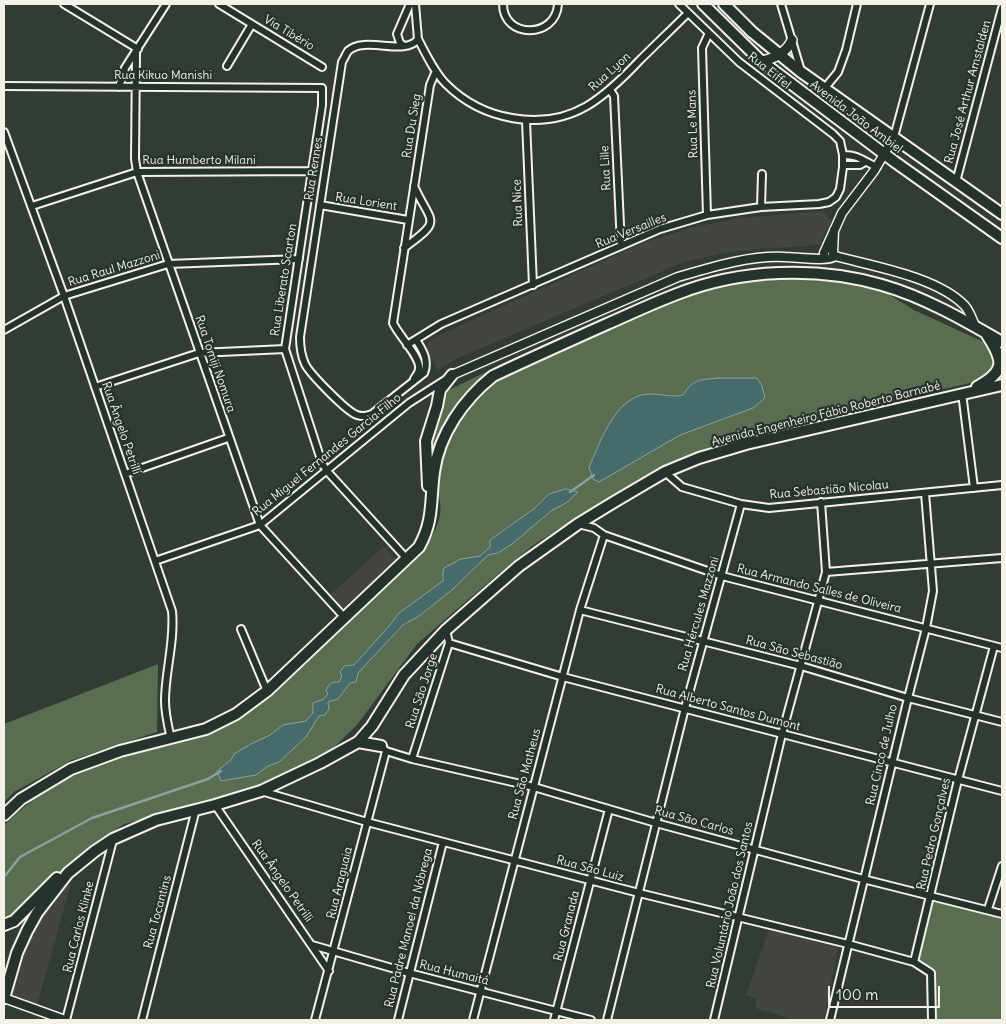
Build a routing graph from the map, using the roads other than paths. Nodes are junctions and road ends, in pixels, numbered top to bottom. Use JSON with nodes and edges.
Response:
{"nodes":[{"id":1,"x":64,"y":4,"type":"edge"},
{"id":2,"x":166,"y":4,"type":"edge"},
{"id":3,"x":219,"y":4,"type":"edge"},
{"id":4,"x":410,"y":4,"type":"edge"},
{"id":5,"x":414,"y":4,"type":"edge"},
{"id":6,"x":503,"y":4,"type":"edge"},
{"id":7,"x":558,"y":4,"type":"edge"},
{"id":8,"x":679,"y":4,"type":"edge"},
{"id":9,"x":703,"y":4,"type":"edge"},
{"id":10,"x":724,"y":4,"type":"edge"},
{"id":11,"x":781,"y":4,"type":"edge"},
{"id":12,"x":857,"y":4,"type":"edge"},
{"id":13,"x":930,"y":4,"type":"edge"},
{"id":14,"x":1002,"y":8,"type":"edge"},
{"id":15,"x":688,"y":13,"type":"junction"},
{"id":16,"x":252,"y":24,"type":"junction"},
{"id":17,"x":401,"y":24,"type":"junction"},
{"id":18,"x":416,"y":25,"type":"junction"},
{"id":19,"x":709,"y":33,"type":"junction"},
{"id":20,"x":397,"y":34,"type":"junction"},
{"id":21,"x":418,"y":39,"type":"junction"},
{"id":22,"x":792,"y":40,"type":"junction"},
{"id":23,"x":380,"y":45,"type":"junction"},
{"id":24,"x":404,"y":46,"type":"junction"},
{"id":25,"x":137,"y":51,"type":"junction"},
{"id":26,"x":779,"y":54,"type":"junction"},
{"id":27,"x":762,"y":60,"type":"junction"},
{"id":28,"x":227,"y":66,"type":"dead end"},
{"id":29,"x":322,"y":67,"type":"dead end"},
{"id":30,"x":436,"y":71,"type":"junction"},
{"id":31,"x":801,"y":72,"type":"junction"},
{"id":32,"x":4,"y":86,"type":"edge"},
{"id":33,"x":119,"y":87,"type":"junction"},
{"id":34,"x":135,"y":87,"type":"junction"},
{"id":35,"x":322,"y":88,"type":"joint"},
{"id":36,"x":824,"y":89,"type":"junction"},
{"id":37,"x":610,"y":90,"type":"junction"},
{"id":38,"x":812,"y":99,"type":"junction"},
{"id":39,"x":526,"y":121,"type":"junction"},
{"id":40,"x":4,"y":132,"type":"edge"},
{"id":41,"x":894,"y":137,"type":"junction"},
{"id":42,"x":874,"y":146,"type":"junction"},
{"id":43,"x":843,"y":155,"type":"junction"},
{"id":44,"x":885,"y":155,"type":"junction"},
{"id":45,"x":865,"y":162,"type":"junction"},
{"id":46,"x":843,"y":165,"type":"junction"},
{"id":47,"x":877,"y":167,"type":"junction"},
{"id":48,"x":312,"y":171,"type":"junction"},
{"id":49,"x":137,"y":172,"type":"junction"},
{"id":50,"x":762,"y":174,"type":"dead end"},
{"id":51,"x":956,"y":182,"type":"junction"},
{"id":52,"x":414,"y":186,"type":"junction"},
{"id":53,"x":320,"y":205,"type":"junction"},
{"id":54,"x":32,"y":206,"type":"junction"},
{"id":55,"x":761,"y":208,"type":"junction"},
{"id":56,"x":1002,"y":214,"type":"edge"},
{"id":57,"x":707,"y":215,"type":"junction"},
{"id":58,"x":408,"y":220,"type":"junction"},
{"id":59,"x":1002,"y":238,"type":"edge"},
{"id":60,"x":621,"y":246,"type":"junction"},
{"id":61,"x":404,"y":248,"type":"junction"},
{"id":62,"x":831,"y":254,"type":"junction"},
{"id":63,"x":299,"y":259,"type":"junction"},
{"id":64,"x":168,"y":264,"type":"junction"},
{"id":65,"x":533,"y":285,"type":"junction"},
{"id":66,"x":64,"y":296,"type":"junction"},
{"id":67,"x":976,"y":326,"type":"junction"},
{"id":68,"x":4,"y":327,"type":"edge"},
{"id":69,"x":986,"y":332,"type":"junction"},
{"id":70,"x":416,"y":340,"type":"junction"},
{"id":71,"x":1002,"y":342,"type":"edge"},
{"id":72,"x":407,"y":345,"type":"junction"},
{"id":73,"x":285,"y":349,"type":"junction"},
{"id":74,"x":199,"y":353,"type":"junction"},
{"id":75,"x":452,"y":375,"type":"junction"},
{"id":76,"x":412,"y":383,"type":"junction"},
{"id":77,"x":1002,"y":385,"type":"edge"},
{"id":78,"x":95,"y":387,"type":"junction"},
{"id":79,"x":967,"y":392,"type":"junction"},
{"id":80,"x":228,"y":438,"type":"junction"},
{"id":81,"x":327,"y":471,"type":"junction"},
{"id":82,"x":665,"y":472,"type":"junction"},
{"id":83,"x":125,"y":474,"type":"junction"},
{"id":84,"x":1002,"y":485,"type":"edge"},
{"id":85,"x":974,"y":488,"type":"junction"},
{"id":86,"x":925,"y":493,"type":"junction"},
{"id":87,"x":821,"y":502,"type":"junction"},
{"id":88,"x":432,"y":504,"type":"junction"},
{"id":89,"x":741,"y":504,"type":"junction"},
{"id":90,"x":578,"y":524,"type":"junction"},
{"id":91,"x":260,"y":525,"type":"junction"},
{"id":92,"x":604,"y":535,"type":"junction"},
{"id":93,"x":1002,"y":558,"type":"edge"},
{"id":94,"x":407,"y":559,"type":"junction"},
{"id":95,"x":155,"y":561,"type":"junction"},
{"id":96,"x":932,"y":565,"type":"junction"},
{"id":97,"x":826,"y":572,"type":"junction"},
{"id":98,"x":722,"y":576,"type":"junction"},
{"id":99,"x":818,"y":600,"type":"junction"},
{"id":100,"x":580,"y":610,"type":"junction"},
{"id":101,"x":345,"y":618,"type":"junction"},
{"id":102,"x":926,"y":628,"type":"junction"},
{"id":103,"x":240,"y":629,"type":"dead end"},
{"id":104,"x":446,"y":630,"type":"junction"},
{"id":105,"x":703,"y":641,"type":"junction"},
{"id":106,"x":449,"y":644,"type":"junction"},
{"id":107,"x":994,"y":646,"type":"junction"},
{"id":108,"x":1002,"y":648,"type":"edge"},
{"id":109,"x":801,"y":666,"type":"junction"},
{"id":110,"x":563,"y":677,"type":"junction"},
{"id":111,"x":268,"y":691,"type":"junction"},
{"id":112,"x":908,"y":698,"type":"junction"},
{"id":113,"x":685,"y":708,"type":"junction"},
{"id":114,"x":976,"y":715,"type":"junction"},
{"id":115,"x":1002,"y":722,"type":"edge"},
{"id":116,"x":372,"y":726,"type":"junction"},
{"id":117,"x":782,"y":734,"type":"junction"},
{"id":118,"x":171,"y":739,"type":"junction"},
{"id":119,"x":358,"y":742,"type":"junction"},
{"id":120,"x":383,"y":749,"type":"junction"},
{"id":121,"x":412,"y":759,"type":"junction"},
{"id":122,"x":893,"y":763,"type":"junction"},
{"id":123,"x":958,"y":780,"type":"junction"},
{"id":124,"x":534,"y":787,"type":"junction"},
{"id":125,"x":261,"y":791,"type":"junction"},
{"id":126,"x":1002,"y":791,"type":"edge"},
{"id":127,"x":215,"y":805,"type":"junction"},
{"id":128,"x":196,"y":809,"type":"junction"},
{"id":129,"x":609,"y":809,"type":"junction"},
{"id":130,"x":4,"y":815,"type":"edge"},
{"id":131,"x":367,"y":822,"type":"junction"},
{"id":132,"x":656,"y":823,"type":"junction"},
{"id":133,"x":113,"y":839,"type":"junction"},
{"id":134,"x":443,"y":842,"type":"junction"},
{"id":135,"x":754,"y":850,"type":"junction"},
{"id":136,"x":514,"y":860,"type":"junction"},
{"id":137,"x":1002,"y":866,"type":"edge"},
{"id":138,"x":68,"y":873,"type":"junction"},
{"id":139,"x":864,"y":879,"type":"junction"},
{"id":140,"x":591,"y":880,"type":"junction"},
{"id":141,"x":639,"y":893,"type":"junction"},
{"id":142,"x":931,"y":896,"type":"junction"},
{"id":143,"x":988,"y":909,"type":"junction"},
{"id":144,"x":1002,"y":914,"type":"edge"},
{"id":145,"x":738,"y":918,"type":"junction"},
{"id":146,"x":4,"y":925,"type":"edge"},
{"id":147,"x":312,"y":944,"type":"junction"},
{"id":148,"x":848,"y":944,"type":"junction"},
{"id":149,"x":334,"y":951,"type":"junction"},
{"id":150,"x":914,"y":962,"type":"junction"},
{"id":151,"x":329,"y":971,"type":"junction"},
{"id":152,"x":409,"y":973,"type":"junction"},
{"id":153,"x":480,"y":991,"type":"junction"},
{"id":154,"x":4,"y":992,"type":"edge"},
{"id":155,"x":4,"y":998,"type":"edge"},
{"id":156,"x":557,"y":1011,"type":"junction"},
{"id":157,"x":66,"y":1020,"type":"edge"},
{"id":158,"x":142,"y":1020,"type":"edge"},
{"id":159,"x":315,"y":1020,"type":"edge"},
{"id":160,"x":398,"y":1020,"type":"edge"},
{"id":161,"x":473,"y":1020,"type":"edge"},
{"id":162,"x":554,"y":1020,"type":"edge"},
{"id":163,"x":592,"y":1020,"type":"edge"},
{"id":164,"x":607,"y":1020,"type":"edge"},
{"id":165,"x":714,"y":1020,"type":"edge"},
{"id":166,"x":830,"y":1020,"type":"edge"},
{"id":167,"x":932,"y":1020,"type":"edge"}],
"edges":[{"from":1,"to":25,"type":"street"},
{"from":2,"to":25,"type":"street"},
{"from":3,"to":16,"type":"street","name":"Via Tibério"},
{"from":4,"to":17,"type":"street"},
{"from":5,"to":18,"type":"street","name":"Rua Lyon"},
{"from":6,"to":7,"type":"street"},
{"from":8,"to":15,"type":"street","name":"Rua Eiffel"},
{"from":9,"to":27,"type":"main road","name":"Avenida João Ambiel"},
{"from":10,"to":26,"type":"main road","name":"Avenida João Ambiel"},
{"from":11,"to":22,"type":"street"},
{"from":12,"to":36,"type":"street"},
{"from":13,"to":41,"type":"street"},
{"from":14,"to":51,"type":"street","name":"Rua José Arthur Amstalden"},
{"from":15,"to":19,"type":"street","name":"Rua Eiffel"},
{"from":15,"to":37,"type":"street","name":"Rua Lyon"},
{"from":16,"to":28,"type":"street"},
{"from":16,"to":29,"type":"street","name":"Via Tibério"},
{"from":17,"to":18,"type":"street"},
{"from":17,"to":20,"type":"street"},
{"from":18,"to":21,"type":"street","name":"Rua Lyon"},
{"from":19,"to":43,"type":"street","name":"Rua Eiffel"},
{"from":19,"to":57,"type":"street","name":"Rua Le Mans"},
{"from":20,"to":23,"type":"street","name":"Rua Rennes"},
{"from":20,"to":24,"type":"street"},
{"from":21,"to":24,"type":"street"},
{"from":21,"to":30,"type":"street","name":"Rua Lyon"},
{"from":22,"to":26,"type":"main road"},
{"from":22,"to":31,"type":"street"},
{"from":23,"to":24,"type":"street","name":"Rua Rennes"},
{"from":23,"to":53,"type":"street","name":"Rua Rennes"},
{"from":25,"to":33,"type":"street"},
{"from":25,"to":34,"type":"street","name":"Rua Tomiji Nomura"},
{"from":26,"to":27,"type":"main road"},
{"from":26,"to":31,"type":"main road","name":"Avenida João Ambiel"},
{"from":27,"to":38,"type":"main road","name":"Avenida João Ambiel"},
{"from":30,"to":39,"type":"street","name":"Rua Lyon"},
{"from":30,"to":52,"type":"street","name":"Rua Du Sieg"},
{"from":31,"to":36,"type":"main road","name":"Avenida João Ambiel"},
{"from":32,"to":33,"type":"street","name":"Rua Kikuo Manishi"},
{"from":33,"to":34,"type":"street","name":"Rua Kikuo Manishi"},
{"from":34,"to":35,"type":"street","name":"Rua Kikuo Manishi"},
{"from":34,"to":49,"type":"street","name":"Rua Tomiji Nomura"},
{"from":35,"to":48,"type":"street","name":"Rua Liberato Scarton"},
{"from":36,"to":38,"type":"main road"},
{"from":36,"to":41,"type":"main road","name":"Avenida João Ambiel"},
{"from":37,"to":39,"type":"street","name":"Rua Lyon"},
{"from":37,"to":60,"type":"street","name":"Rua Lille"},
{"from":38,"to":42,"type":"main road","name":"Avenida João Ambiel"},
{"from":39,"to":65,"type":"street","name":"Rua Nice"},
{"from":40,"to":54,"type":"street","name":"Rua Ângelo Petrilli"},
{"from":41,"to":44,"type":"street"},
{"from":41,"to":51,"type":"main road","name":"Avenida João Ambiel"},
{"from":42,"to":44,"type":"main road","name":"Avenida João Ambiel"},
{"from":42,"to":47,"type":"street"},
{"from":43,"to":45,"type":"street"},
{"from":43,"to":46,"type":"street","name":"Rua Versailles"},
{"from":44,"to":47,"type":"street"},
{"from":44,"to":59,"type":"main road","name":"Avenida João Ambiel"},
{"from":45,"to":46,"type":"street"},
{"from":45,"to":47,"type":"street"},
{"from":46,"to":55,"type":"street","name":"Rua Versailles"},
{"from":47,"to":62,"type":"street"},
{"from":48,"to":49,"type":"street","name":"Rua Humberto Milani"},
{"from":48,"to":63,"type":"street","name":"Rua Liberato Scarton"},
{"from":49,"to":54,"type":"street","name":"Rua Humberto Milani"},
{"from":49,"to":64,"type":"street","name":"Rua Tomiji Nomura"},
{"from":50,"to":55,"type":"street"},
{"from":51,"to":56,"type":"main road","name":"Avenida João Ambiel"},
{"from":52,"to":58,"type":"street","name":"Rua Du Sieg"},
{"from":52,"to":61,"type":"street"},
{"from":53,"to":58,"type":"street","name":"Rua Lorient"},
{"from":53,"to":76,"type":"street","name":"Rua Rennes"},
{"from":54,"to":66,"type":"street","name":"Rua Ângelo Petrilli"},
{"from":55,"to":57,"type":"street","name":"Rua Versailles"},
{"from":57,"to":60,"type":"street","name":"Rua Versailles"},
{"from":58,"to":61,"type":"street","name":"Rua Du Sieg"},
{"from":60,"to":65,"type":"street","name":"Rua Versailles"},
{"from":61,"to":72,"type":"street","name":"Rua Du Sieg"},
{"from":62,"to":67,"type":"street"},
{"from":62,"to":75,"type":"street"},
{"from":63,"to":64,"type":"street","name":"Rua Raul Mazzoni"},
{"from":63,"to":73,"type":"street","name":"Rua Liberato Scarton"},
{"from":64,"to":66,"type":"street","name":"Rua Raul Mazzoni"},
{"from":64,"to":74,"type":"street","name":"Rua Tomiji Nomura"},
{"from":65,"to":70,"type":"street","name":"Rua Versailles"},
{"from":66,"to":68,"type":"street","name":"Rua Raul Mazzoni"},
{"from":66,"to":78,"type":"street","name":"Rua Ângelo Petrilli"},
{"from":67,"to":69,"type":"main road"},
{"from":67,"to":88,"type":"main road"},
{"from":69,"to":71,"type":"main road"},
{"from":69,"to":79,"type":"main road"},
{"from":70,"to":72,"type":"street","name":"Rua Versailles"},
{"from":70,"to":76,"type":"street","name":"Rua Rennes"},
{"from":72,"to":76,"type":"street"},
{"from":73,"to":74,"type":"street"},
{"from":73,"to":81,"type":"street","name":"Rua Liberato Scarton"},
{"from":74,"to":78,"type":"street"},
{"from":74,"to":80,"type":"street","name":"Rua Tomiji Nomura"},
{"from":75,"to":81,"type":"street","name":"Rua Miguel Fernandes Garcia Filho"},
{"from":75,"to":88,"type":"main road"},
{"from":77,"to":79,"type":"main road","name":"Avenida Engenheiro Fábio Roberto Barnabé"},
{"from":78,"to":83,"type":"street","name":"Rua Ângelo Petrilli"},
{"from":79,"to":82,"type":"main road","name":"Avenida Engenheiro Fábio Roberto Barnabé"},
{"from":79,"to":85,"type":"street"},
{"from":80,"to":83,"type":"street"},
{"from":80,"to":91,"type":"street","name":"Rua Tomiji Nomura"},
{"from":81,"to":91,"type":"street","name":"Rua Miguel Fernandes Garcia Filho"},
{"from":81,"to":94,"type":"street","name":"Rua Liberato Scarton"},
{"from":82,"to":89,"type":"street","name":"Rua Sebastião Nicolau"},
{"from":82,"to":90,"type":"main road","name":"Avenida Engenheiro Fábio Roberto Barnabé"},
{"from":83,"to":95,"type":"street","name":"Rua Ângelo Petrilli"},
{"from":84,"to":85,"type":"street","name":"Rua Sebastião Nicolau"},
{"from":85,"to":86,"type":"street","name":"Rua Sebastião Nicolau"},
{"from":86,"to":87,"type":"street","name":"Rua Sebastião Nicolau"},
{"from":86,"to":96,"type":"street","name":"Rua Cinco de Julho"},
{"from":87,"to":89,"type":"street","name":"Rua Sebastião Nicolau"},
{"from":87,"to":97,"type":"street","name":"Rua Voluntário João dos Santos"},
{"from":88,"to":94,"type":"main road"},
{"from":89,"to":98,"type":"street","name":"Rua Hércules Mazzoni"},
{"from":90,"to":92,"type":"street","name":"Rua Armando Salles de Oliveira"},
{"from":90,"to":104,"type":"main road","name":"Avenida Engenheiro Fábio Roberto Barnabé"},
{"from":91,"to":95,"type":"street","name":"Rua Miguel Fernandes Garcia Filho"},
{"from":91,"to":101,"type":"street","name":"Rua Tomiji Nomura"},
{"from":92,"to":98,"type":"street","name":"Rua Armando Salles de Oliveira"},
{"from":92,"to":100,"type":"street","name":"Rua São Matheus"},
{"from":93,"to":96,"type":"street"},
{"from":94,"to":101,"type":"main road"},
{"from":95,"to":118,"type":"street","name":"Rua Ângelo Petrilli"},
{"from":96,"to":97,"type":"street"},
{"from":96,"to":102,"type":"street","name":"Rua Cinco de Julho"},
{"from":97,"to":99,"type":"street","name":"Rua Voluntário João dos Santos"},
{"from":98,"to":99,"type":"street","name":"Rua Armando Salles de Oliveira"},
{"from":98,"to":105,"type":"street","name":"Rua Hércules Mazzoni"},
{"from":99,"to":102,"type":"street","name":"Rua Armando Salles de Oliveira"},
{"from":99,"to":109,"type":"street","name":"Rua Voluntário João dos Santos"},
{"from":100,"to":105,"type":"street","name":"Rua São Sebastião"},
{"from":100,"to":110,"type":"street","name":"Rua São Matheus"},
{"from":101,"to":111,"type":"main road"},
{"from":102,"to":107,"type":"street","name":"Rua Armando Salles de Oliveira"},
{"from":102,"to":112,"type":"street","name":"Rua Cinco de Julho"},
{"from":103,"to":111,"type":"street"},
{"from":104,"to":106,"type":"street","name":"Rua São Jorge"},
{"from":104,"to":116,"type":"main road","name":"Avenida Engenheiro Fábio Roberto Barnabé"},
{"from":105,"to":109,"type":"street","name":"Rua São Sebastião"},
{"from":105,"to":113,"type":"street","name":"Rua Hércules Mazzoni"},
{"from":106,"to":110,"type":"street","name":"Rua Alberto Santos Dumont"},
{"from":106,"to":121,"type":"street","name":"Rua São Jorge"},
{"from":107,"to":108,"type":"street","name":"Rua Armando Salles de Oliveira"},
{"from":107,"to":114,"type":"street","name":"Rua Pedro Gonçalves"},
{"from":109,"to":112,"type":"street","name":"Rua São Sebastião"},
{"from":109,"to":117,"type":"street","name":"Rua Voluntário João dos Santos"},
{"from":110,"to":113,"type":"street","name":"Rua Alberto Santos Dumont"},
{"from":110,"to":124,"type":"street","name":"Rua São Matheus"},
{"from":111,"to":118,"type":"main road"},
{"from":112,"to":114,"type":"street","name":"Rua São Sebastião"},
{"from":112,"to":122,"type":"street","name":"Rua Cinco de Julho"},
{"from":113,"to":117,"type":"street","name":"Rua Alberto Santos Dumont"},
{"from":113,"to":132,"type":"street","name":"Rua Hércules Mazzoni"},
{"from":114,"to":115,"type":"street","name":"Rua São Sebastião"},
{"from":114,"to":123,"type":"street","name":"Rua Pedro Gonçalves"},
{"from":116,"to":119,"type":"main road","name":"Avenida Engenheiro Fábio Roberto Barnabé"},
{"from":116,"to":120,"type":"main road"},
{"from":117,"to":122,"type":"street","name":"Rua Alberto Santos Dumont"},
{"from":117,"to":135,"type":"street","name":"Rua Voluntário João dos Santos"},
{"from":118,"to":130,"type":"main road"},
{"from":119,"to":120,"type":"main road"},
{"from":119,"to":125,"type":"main road","name":"Avenida Engenheiro Fábio Roberto Barnabé"},
{"from":120,"to":121,"type":"street","name":"Rua São Carlos"},
{"from":120,"to":131,"type":"street","name":"Rua Araguaia"},
{"from":121,"to":124,"type":"street","name":"Rua São Carlos"},
{"from":122,"to":123,"type":"street","name":"Rua Alberto Santos Dumont"},
{"from":122,"to":139,"type":"street","name":"Rua Cinco de Julho"},
{"from":123,"to":126,"type":"street","name":"Rua Alberto Santos Dumont"},
{"from":123,"to":142,"type":"street","name":"Rua Pedro Gonçalves"},
{"from":124,"to":129,"type":"street","name":"Rua São Carlos"},
{"from":124,"to":136,"type":"street","name":"Rua São Matheus"},
{"from":125,"to":127,"type":"main road","name":"Avenida Engenheiro Fábio Roberto Barnabé"},
{"from":125,"to":131,"type":"street","name":"Rua São Luiz"},
{"from":127,"to":128,"type":"main road","name":"Avenida Engenheiro Fábio Roberto Barnabé"},
{"from":127,"to":147,"type":"street","name":"Rua Ângelo Petrilli"},
{"from":128,"to":133,"type":"main road","name":"Avenida Engenheiro Fábio Roberto Barnabé"},
{"from":128,"to":158,"type":"street","name":"Rua Tocantins"},
{"from":129,"to":132,"type":"street","name":"Rua São Carlos"},
{"from":129,"to":140,"type":"street","name":"Rua Granada"},
{"from":131,"to":134,"type":"street","name":"Rua São Luiz"},
{"from":131,"to":149,"type":"street","name":"Rua Araguaia"},
{"from":132,"to":135,"type":"street","name":"Rua São Carlos"},
{"from":132,"to":141,"type":"street","name":"Rua Hércules Mazzoni"},
{"from":133,"to":138,"type":"main road","name":"Avenida Engenheiro Fábio Roberto Barnabé"},
{"from":133,"to":157,"type":"street","name":"Rua Carlos Klinke"},
{"from":134,"to":136,"type":"street","name":"Rua São Luiz"},
{"from":134,"to":152,"type":"street","name":"Rua Padre Manoel da Nóbrega"},
{"from":135,"to":139,"type":"street","name":"Rua São Carlos"},
{"from":135,"to":145,"type":"street","name":"Rua Voluntário João dos Santos"},
{"from":136,"to":140,"type":"street","name":"Rua São Luiz"},
{"from":136,"to":153,"type":"street","name":"Rua São Matheus"},
{"from":137,"to":143,"type":"street"},
{"from":138,"to":146,"type":"main road"},
{"from":138,"to":155,"type":"main road","name":"Avenida Engenheiro Fábio Roberto Barnabé"},
{"from":139,"to":142,"type":"street","name":"Rua São Carlos"},
{"from":139,"to":148,"type":"street","name":"Rua Cinco de Julho"},
{"from":140,"to":141,"type":"street","name":"Rua São Luiz"},
{"from":140,"to":156,"type":"street","name":"Rua Granada"},
{"from":141,"to":145,"type":"street","name":"Rua São Luiz"},
{"from":141,"to":164,"type":"street","name":"Rua Hércules Mazzoni"},
{"from":142,"to":143,"type":"street","name":"Rua São Carlos"},
{"from":142,"to":150,"type":"street","name":"Rua Pedro Gonçalves"},
{"from":143,"to":144,"type":"street","name":"Rua São Carlos"},
{"from":145,"to":148,"type":"street","name":"Rua São Luiz"},
{"from":145,"to":165,"type":"street","name":"Rua Voluntário João dos Santos"},
{"from":147,"to":149,"type":"street","name":"Rua Humaitá"},
{"from":147,"to":151,"type":"street","name":"Rua Ângelo Petrilli"},
{"from":148,"to":150,"type":"street","name":"Rua São Luiz"},
{"from":148,"to":166,"type":"street","name":"Rua Cinco de Julho"},
{"from":149,"to":151,"type":"street","name":"Rua Araguaia"},
{"from":149,"to":152,"type":"street","name":"Rua Humaitá"},
{"from":150,"to":167,"type":"street"},
{"from":151,"to":159,"type":"street","name":"Rua Araguaia"},
{"from":152,"to":153,"type":"street","name":"Rua Humaitá"},
{"from":152,"to":160,"type":"street","name":"Rua Padre Manoel da Nóbrega"},
{"from":153,"to":156,"type":"street","name":"Rua Humaitá"},
{"from":153,"to":161,"type":"street","name":"Rua São Matheus"},
{"from":154,"to":155,"type":"main road"},
{"from":155,"to":157,"type":"street"},
{"from":156,"to":162,"type":"street","name":"Rua Granada"},
{"from":156,"to":163,"type":"street","name":"Rua Humaitá"}]}
